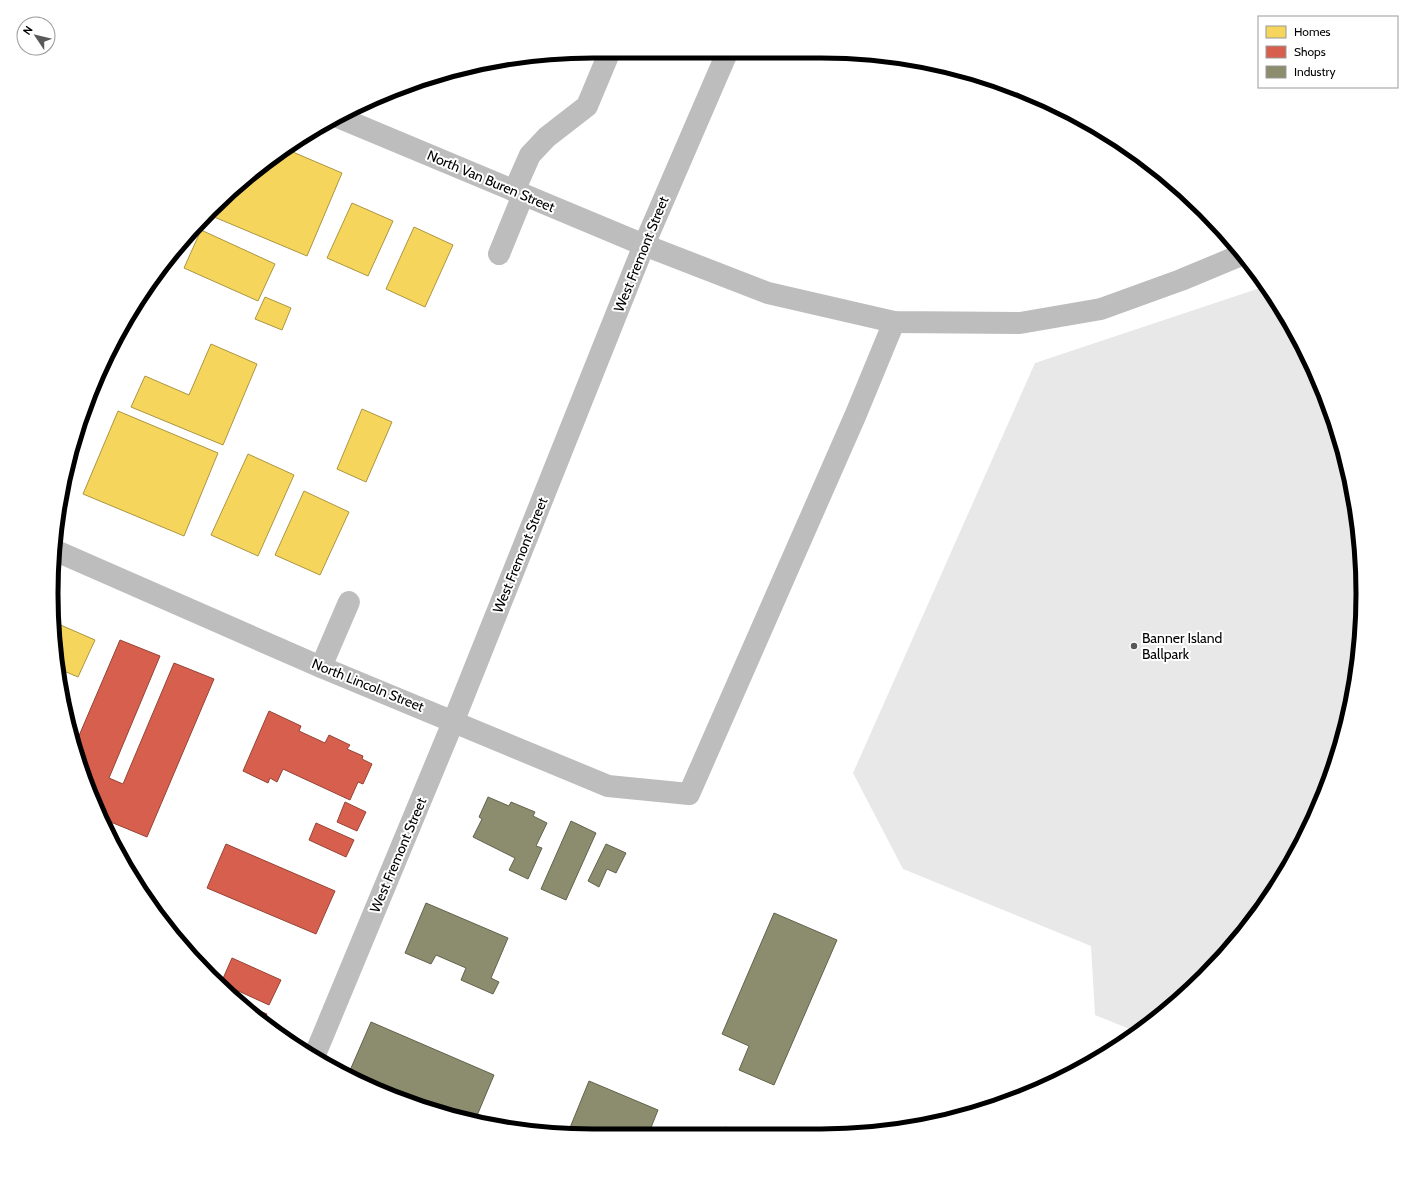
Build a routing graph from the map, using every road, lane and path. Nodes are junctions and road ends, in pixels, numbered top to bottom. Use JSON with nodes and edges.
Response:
{"nodes":[{"id":1,"x":607,"y":58,"type":"edge"},
{"id":2,"x":725,"y":58,"type":"edge"},
{"id":3,"x":345,"y":120,"type":"edge"},
{"id":4,"x":519,"y":193,"type":"junction"},
{"id":5,"x":644,"y":245,"type":"junction"},
{"id":6,"x":499,"y":254,"type":"dead end"},
{"id":7,"x":1237,"y":258,"type":"edge"},
{"id":8,"x":894,"y":322,"type":"junction"},
{"id":9,"x":60,"y":552,"type":"edge"},
{"id":10,"x":349,"y":602,"type":"dead end"},
{"id":11,"x":321,"y":666,"type":"junction"},
{"id":12,"x":454,"y":720,"type":"junction"},
{"id":13,"x":316,"y":1051,"type":"edge"}],
"edges":[{"from":1,"to":4,"type":"street"},
{"from":2,"to":5,"type":"street","name":"West Fremont Street"},
{"from":3,"to":4,"type":"street","name":"North Van Buren Street"},
{"from":4,"to":5,"type":"street","name":"North Van Buren Street"},
{"from":4,"to":6,"type":"street"},
{"from":5,"to":8,"type":"street","name":"North Van Buren Street"},
{"from":5,"to":12,"type":"street","name":"West Fremont Street"},
{"from":7,"to":8,"type":"street","name":"North Van Buren Street"},
{"from":8,"to":12,"type":"street","name":"North Lincoln Street"},
{"from":9,"to":11,"type":"street","name":"North Lincoln Street"},
{"from":10,"to":11,"type":"street"},
{"from":11,"to":12,"type":"street","name":"North Lincoln Street"},
{"from":12,"to":13,"type":"street","name":"West Fremont Street"}]}
